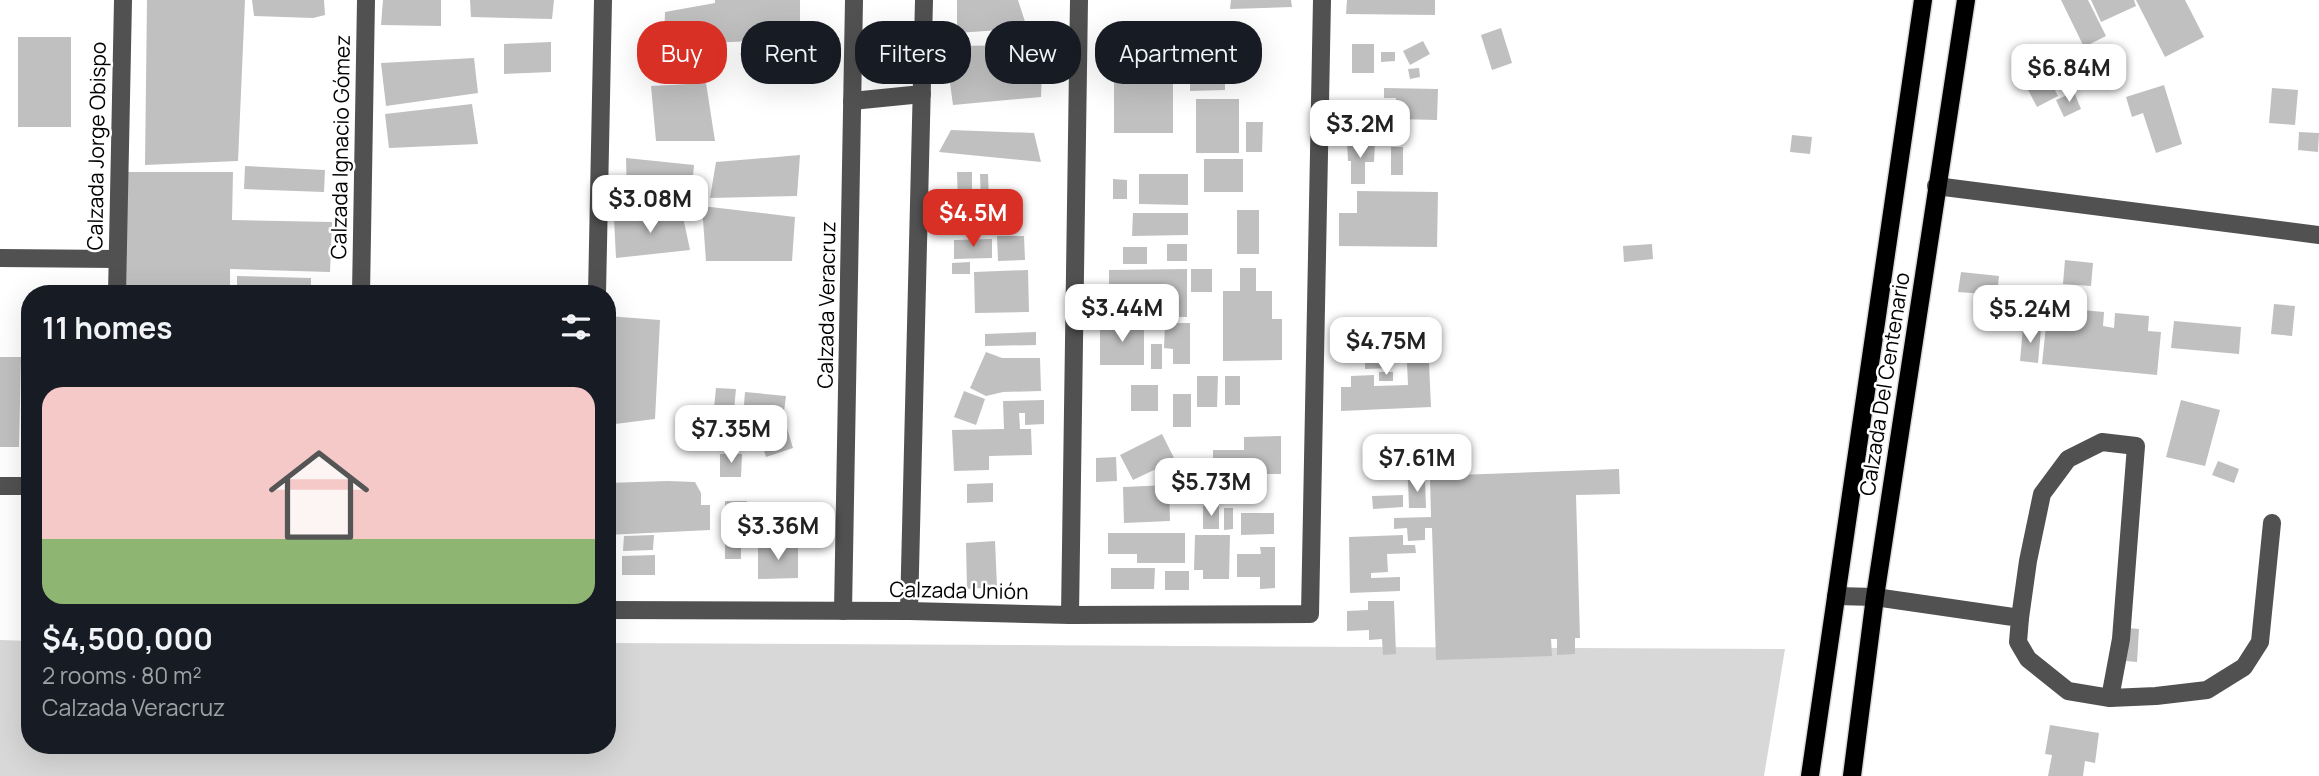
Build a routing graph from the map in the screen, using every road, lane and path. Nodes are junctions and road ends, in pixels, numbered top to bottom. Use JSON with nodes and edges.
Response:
{"nodes":[{"id":1,"x":123,"y":0,"type":"edge"},
{"id":2,"x":366,"y":0,"type":"edge"},
{"id":3,"x":603,"y":0,"type":"edge"},
{"id":4,"x":854,"y":0,"type":"edge"},
{"id":5,"x":924,"y":0,"type":"edge"},
{"id":6,"x":1079,"y":0,"type":"edge"},
{"id":7,"x":1322,"y":0,"type":"edge"},
{"id":8,"x":1923,"y":0,"type":"edge"},
{"id":9,"x":1966,"y":0,"type":"edge"},
{"id":10,"x":922,"y":94,"type":"junction"},
{"id":11,"x":852,"y":101,"type":"junction"},
{"id":12,"x":1936,"y":186,"type":"junction"},
{"id":13,"x":2319,"y":235,"type":"edge"},
{"id":14,"x":0,"y":258,"type":"edge"},
{"id":15,"x":116,"y":259,"type":"junction"},
{"id":16,"x":117,"y":285,"type":"edge"},
{"id":17,"x":361,"y":285,"type":"edge"},
{"id":18,"x":597,"y":285,"type":"edge"},
{"id":19,"x":0,"y":486,"type":"edge"},
{"id":20,"x":21,"y":486,"type":"edge"},
{"id":21,"x":2272,"y":523,"type":"dead end"},
{"id":22,"x":1836,"y":596,"type":"junction"},
{"id":23,"x":1875,"y":597,"type":"junction"},
{"id":24,"x":616,"y":610,"type":"edge"},
{"id":25,"x":843,"y":611,"type":"junction"},
{"id":26,"x":909,"y":611,"type":"junction"},
{"id":27,"x":1070,"y":615,"type":"junction"},
{"id":28,"x":2020,"y":618,"type":"junction"},
{"id":29,"x":2110,"y":698,"type":"junction"},
{"id":30,"x":1810,"y":776,"type":"edge"},
{"id":31,"x":1852,"y":776,"type":"edge"}],
"edges":[{"from":1,"to":15,"type":"street","name":"Calzada Jorge Obispo"},
{"from":2,"to":17,"type":"street","name":"Calzada Ignacio Gómez"},
{"from":3,"to":18,"type":"street"},
{"from":4,"to":11,"type":"street","name":"Calzada Veracruz"},
{"from":5,"to":10,"type":"street"},
{"from":6,"to":27,"type":"street"},
{"from":7,"to":27,"type":"street","name":"Calzada Unión"},
{"from":8,"to":22,"type":"main road","name":"Calzada Del Centenario"},
{"from":9,"to":12,"type":"main road","name":"Calzada Del Centenario"},
{"from":10,"to":11,"type":"street"},
{"from":10,"to":26,"type":"street"},
{"from":11,"to":25,"type":"street","name":"Calzada Veracruz"},
{"from":12,"to":13,"type":"street"},
{"from":12,"to":23,"type":"main road","name":"Calzada Del Centenario"},
{"from":14,"to":15,"type":"street"},
{"from":15,"to":16,"type":"street","name":"Calzada Jorge Obispo"},
{"from":19,"to":20,"type":"street"},
{"from":21,"to":29,"type":"street"},
{"from":22,"to":23,"type":"street"},
{"from":22,"to":30,"type":"main road","name":"Calzada Del Centenario"},
{"from":23,"to":28,"type":"street"},
{"from":23,"to":31,"type":"main road","name":"Calzada Del Centenario"},
{"from":24,"to":25,"type":"street","name":"Calzada Unión"},
{"from":25,"to":26,"type":"street","name":"Calzada Unión"},
{"from":26,"to":27,"type":"street","name":"Calzada Unión"},
{"from":28,"to":29,"type":"street"},
{"from":28,"to":29,"type":"street"}]}
